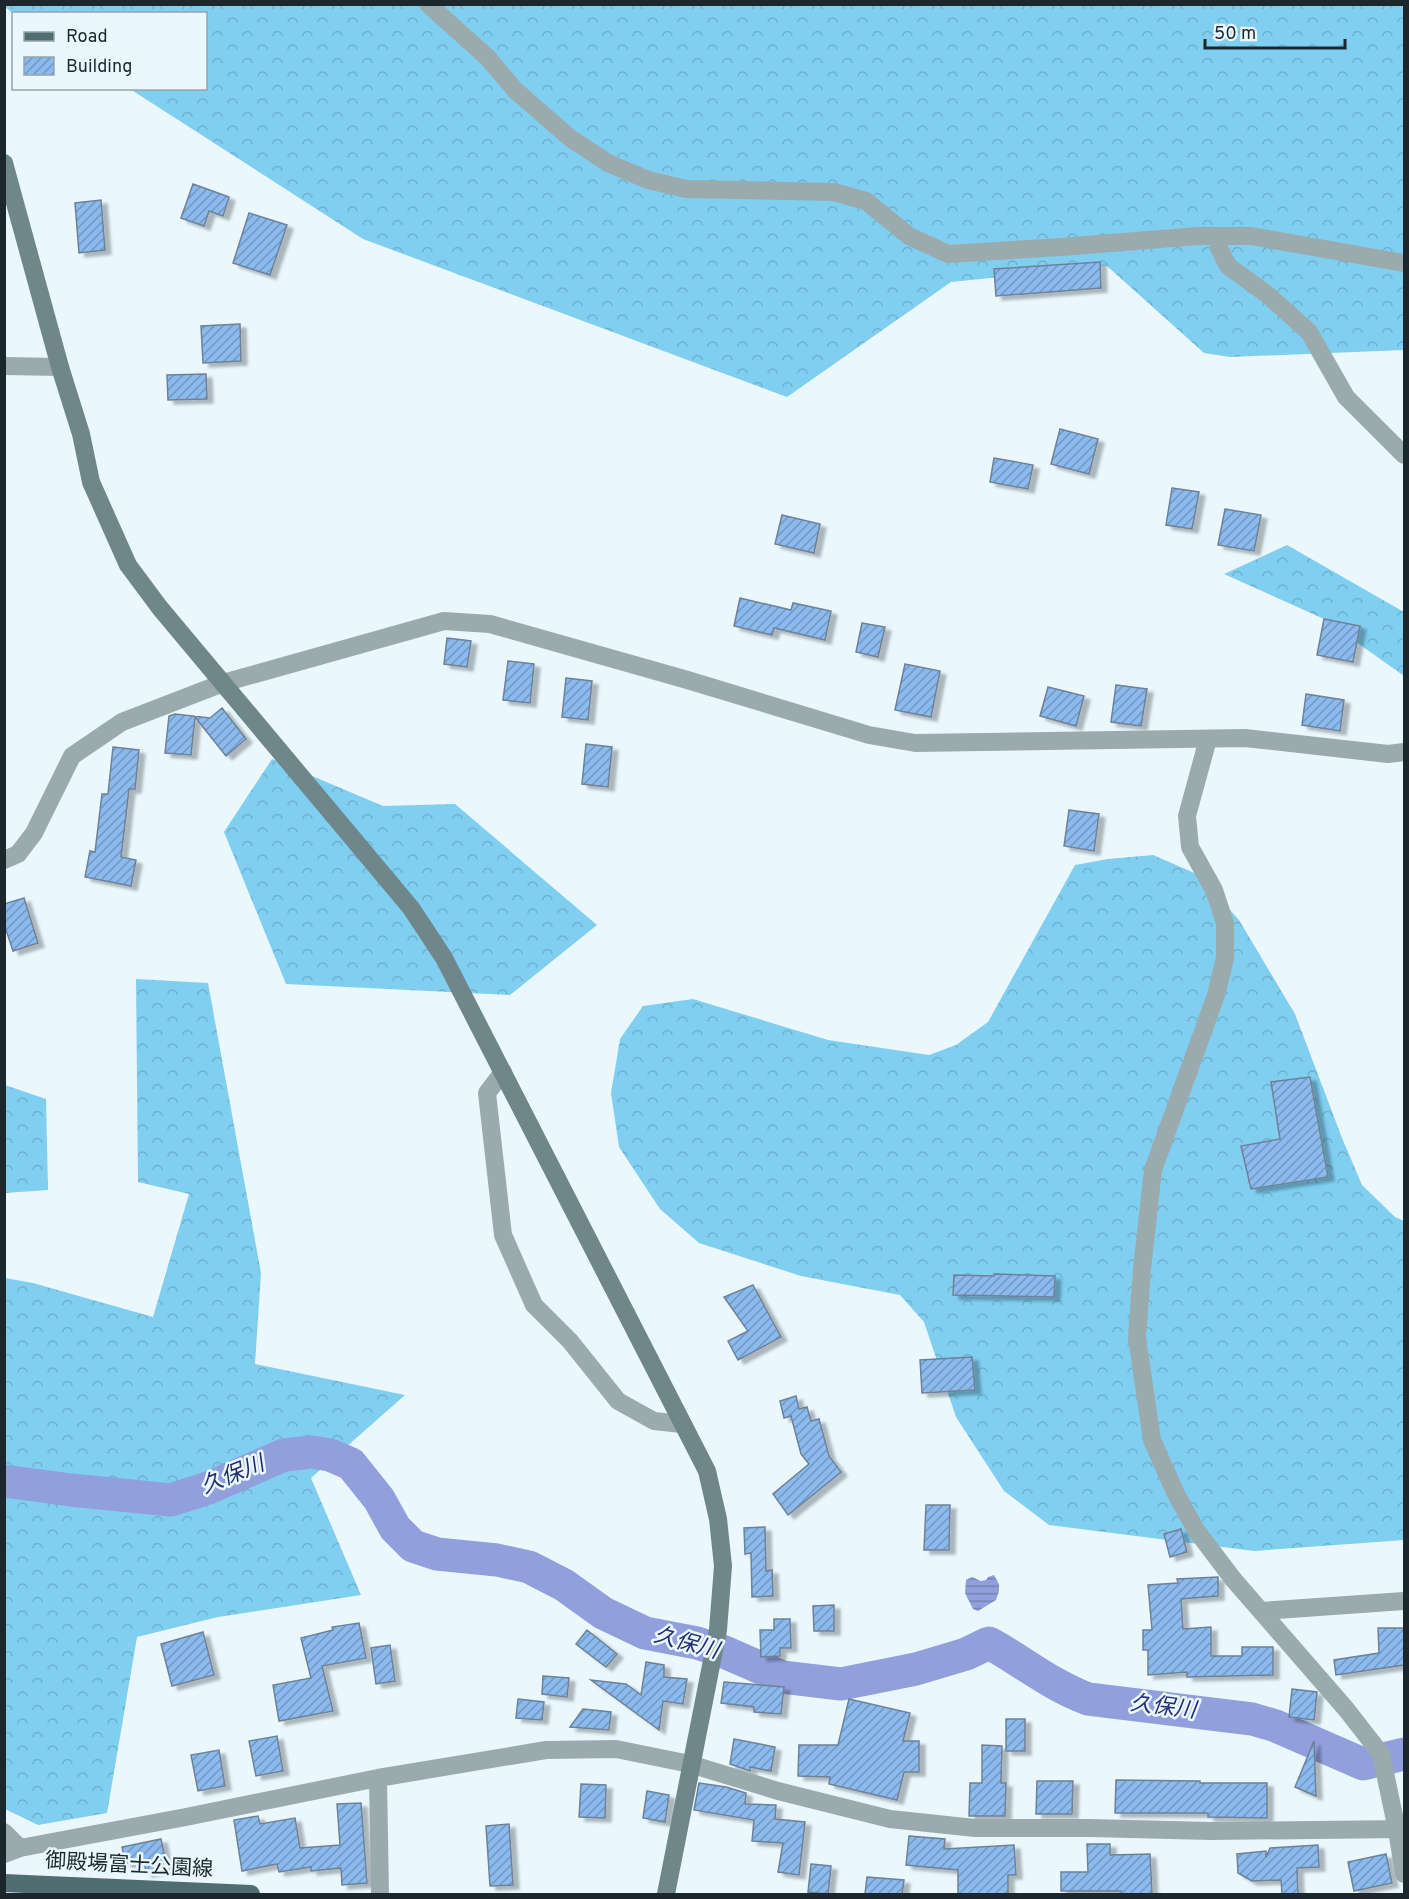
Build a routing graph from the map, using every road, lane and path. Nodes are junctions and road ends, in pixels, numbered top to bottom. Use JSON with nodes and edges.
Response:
{"nodes":[{"id":1,"x":428,"y":4,"type":"edge"},
{"id":2,"x":4,"y":163,"type":"edge"},
{"id":3,"x":1216,"y":236,"type":"junction"},
{"id":4,"x":1404,"y":263,"type":"edge"},
{"id":5,"x":4,"y":366,"type":"edge"},
{"id":6,"x":60,"y":367,"type":"junction"},
{"id":7,"x":1404,"y":455,"type":"edge"},
{"id":8,"x":223,"y":684,"type":"junction"},
{"id":9,"x":1208,"y":739,"type":"junction"},
{"id":10,"x":1404,"y":752,"type":"edge"},
{"id":11,"x":4,"y":860,"type":"edge"},
{"id":12,"x":503,"y":1072,"type":"junction"},
{"id":13,"x":682,"y":1424,"type":"junction"},
{"id":14,"x":1404,"y":1601,"type":"edge"},
{"id":15,"x":1261,"y":1611,"type":"junction"},
{"id":16,"x":690,"y":1764,"type":"junction"},
{"id":17,"x":378,"y":1778,"type":"junction"},
{"id":18,"x":1401,"y":1829,"type":"edge"},
{"id":19,"x":4,"y":1832,"type":"edge"},
{"id":20,"x":12,"y":1851,"type":"edge"},
{"id":21,"x":1404,"y":1874,"type":"edge"},
{"id":22,"x":4,"y":1883,"type":"edge"},
{"id":23,"x":251,"y":1894,"type":"edge"},
{"id":24,"x":380,"y":1894,"type":"edge"},
{"id":25,"x":666,"y":1894,"type":"edge"}],
"edges":[{"from":1,"to":3,"type":"street"},
{"from":2,"to":6,"type":"street"},
{"from":3,"to":4,"type":"street"},
{"from":3,"to":7,"type":"street"},
{"from":5,"to":6,"type":"street"},
{"from":6,"to":8,"type":"street"},
{"from":8,"to":9,"type":"street"},
{"from":8,"to":11,"type":"street"},
{"from":8,"to":12,"type":"street"},
{"from":9,"to":10,"type":"street"},
{"from":9,"to":15,"type":"street"},
{"from":12,"to":13,"type":"street"},
{"from":12,"to":13,"type":"street"},
{"from":13,"to":16,"type":"street"},
{"from":14,"to":15,"type":"street"},
{"from":15,"to":18,"type":"street"},
{"from":16,"to":17,"type":"street"},
{"from":16,"to":18,"type":"street"},
{"from":16,"to":25,"type":"street"},
{"from":17,"to":20,"type":"street"},
{"from":17,"to":24,"type":"street"},
{"from":18,"to":21,"type":"street"},
{"from":19,"to":20,"type":"street"},
{"from":22,"to":23,"type":"main road","name":"御殿場富士公園線"}]}
